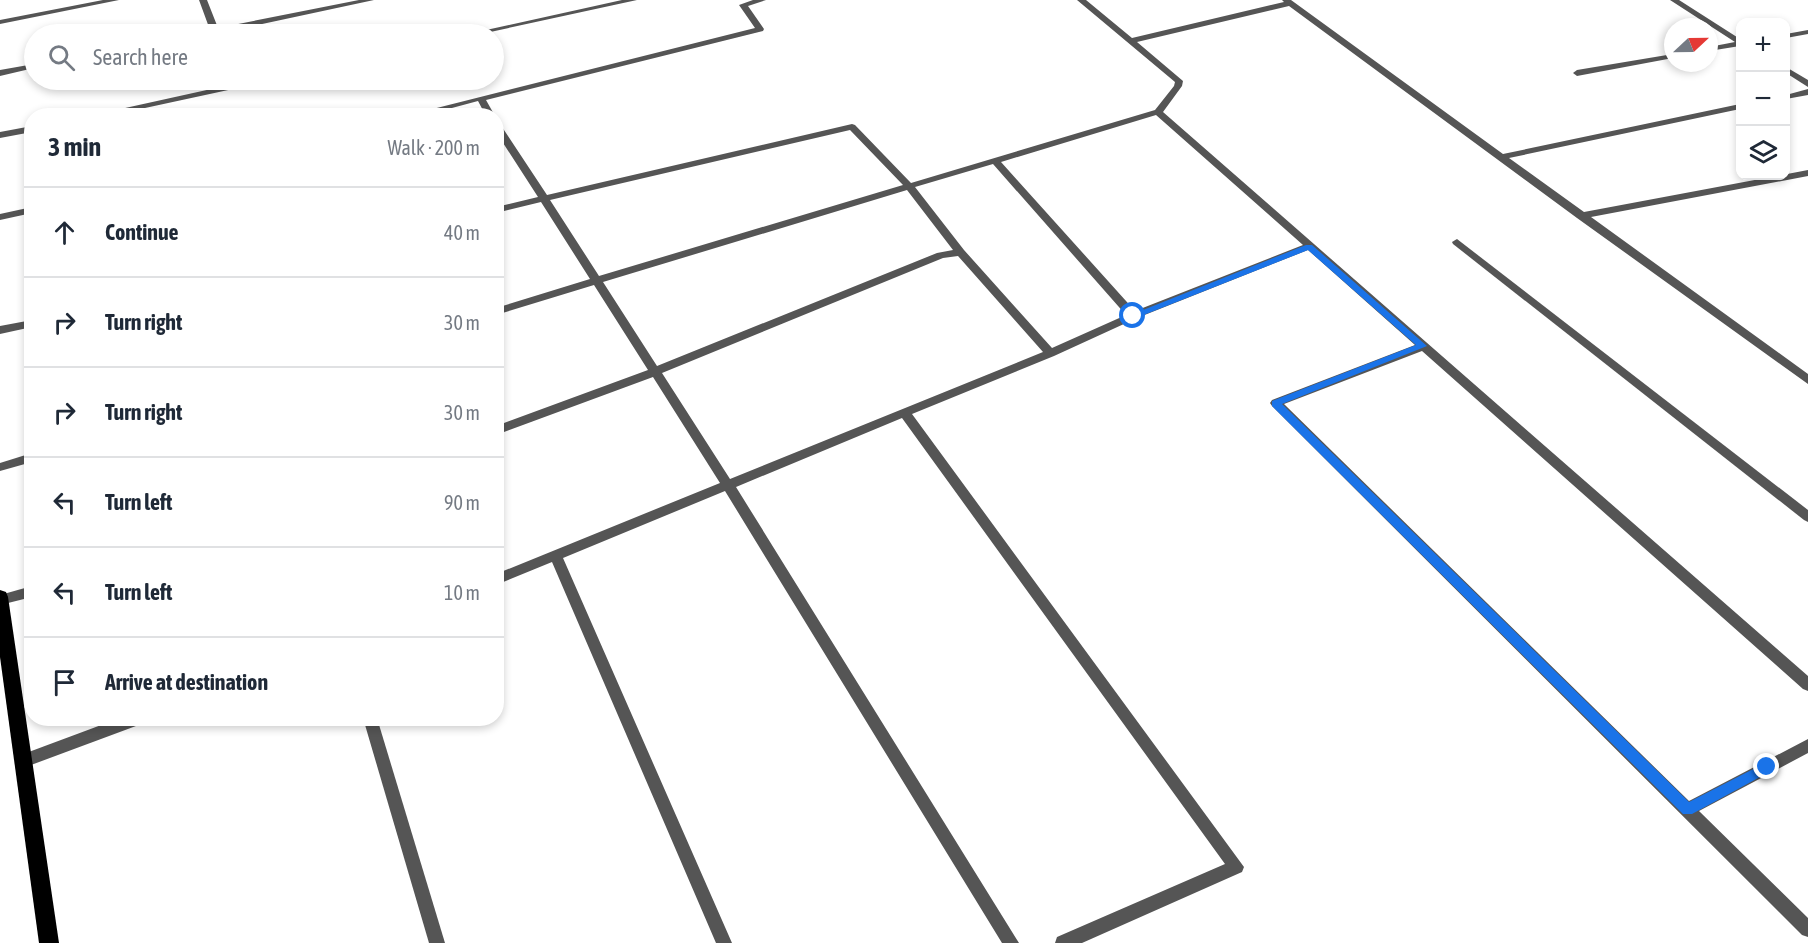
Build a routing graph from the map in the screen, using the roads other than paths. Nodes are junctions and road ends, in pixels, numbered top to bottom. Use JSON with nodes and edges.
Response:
{"nodes":[{"id":1,"x":115,"y":0,"type":"edge"},
{"id":2,"x":202,"y":0,"type":"edge"},
{"id":3,"x":370,"y":0,"type":"edge"},
{"id":4,"x":633,"y":0,"type":"edge"},
{"id":5,"x":762,"y":0,"type":"edge"},
{"id":6,"x":1081,"y":0,"type":"edge"},
{"id":7,"x":1674,"y":0,"type":"edge"},
{"id":8,"x":1289,"y":2,"type":"edge"},
{"id":9,"x":0,"y":22,"type":"edge"},
{"id":10,"x":211,"y":24,"type":"edge"},
{"id":11,"x":253,"y":24,"type":"edge"},
{"id":12,"x":504,"y":27,"type":"edge"},
{"id":13,"x":1808,"y":32,"type":"edge"},
{"id":14,"x":1790,"y":35,"type":"edge"},
{"id":15,"x":1736,"y":40,"type":"edge"},
{"id":16,"x":1132,"y":41,"type":"junction"},
{"id":17,"x":1736,"y":44,"type":"edge"},
{"id":18,"x":1718,"y":47,"type":"edge"},
{"id":19,"x":1664,"y":58,"type":"edge"},
{"id":20,"x":24,"y":68,"type":"edge"},
{"id":21,"x":1788,"y":72,"type":"edge"},
{"id":22,"x":0,"y":73,"type":"edge"},
{"id":23,"x":1576,"y":73,"type":"dead end"},
{"id":24,"x":1808,"y":84,"type":"edge"},
{"id":25,"x":214,"y":90,"type":"edge"},
{"id":26,"x":1808,"y":92,"type":"edge"},
{"id":27,"x":1790,"y":96,"type":"edge"},
{"id":28,"x":481,"y":99,"type":"junction"},
{"id":29,"x":1736,"y":107,"type":"edge"},
{"id":30,"x":130,"y":108,"type":"edge"},
{"id":31,"x":443,"y":108,"type":"edge"},
{"id":32,"x":486,"y":108,"type":"edge"},
{"id":33,"x":1158,"y":112,"type":"junction"},
{"id":34,"x":24,"y":130,"type":"edge"},
{"id":35,"x":0,"y":135,"type":"edge"},
{"id":36,"x":504,"y":137,"type":"edge"},
{"id":37,"x":1500,"y":157,"type":"junction"},
{"id":38,"x":994,"y":161,"type":"junction"},
{"id":39,"x":1808,"y":173,"type":"edge"},
{"id":40,"x":909,"y":186,"type":"junction"},
{"id":41,"x":543,"y":198,"type":"junction"},
{"id":42,"x":504,"y":208,"type":"edge"},
{"id":43,"x":24,"y":212,"type":"edge"},
{"id":44,"x":1580,"y":216,"type":"junction"},
{"id":45,"x":0,"y":218,"type":"edge"},
{"id":46,"x":1457,"y":242,"type":"dead end"},
{"id":47,"x":1309,"y":246,"type":"junction"},
{"id":48,"x":960,"y":252,"type":"junction"},
{"id":49,"x":596,"y":281,"type":"junction"},
{"id":50,"x":504,"y":310,"type":"edge"},
{"id":51,"x":1133,"y":316,"type":"junction"},
{"id":52,"x":24,"y":325,"type":"edge"},
{"id":53,"x":0,"y":330,"type":"edge"},
{"id":54,"x":1423,"y":346,"type":"junction"},
{"id":55,"x":1050,"y":353,"type":"junction"},
{"id":56,"x":654,"y":372,"type":"junction"},
{"id":57,"x":1808,"y":380,"type":"edge"},
{"id":58,"x":905,"y":413,"type":"junction"},
{"id":59,"x":504,"y":428,"type":"edge"},
{"id":60,"x":24,"y":459,"type":"edge"},
{"id":61,"x":0,"y":466,"type":"edge"},
{"id":62,"x":728,"y":485,"type":"junction"},
{"id":63,"x":1808,"y":517,"type":"edge"},
{"id":64,"x":556,"y":556,"type":"junction"},
{"id":65,"x":504,"y":577,"type":"edge"},
{"id":66,"x":24,"y":593,"type":"edge"},
{"id":67,"x":0,"y":599,"type":"edge"},
{"id":68,"x":1808,"y":685,"type":"edge"},
{"id":69,"x":117,"y":726,"type":"edge"},
{"id":70,"x":372,"y":726,"type":"edge"},
{"id":71,"x":1808,"y":746,"type":"edge"},
{"id":72,"x":23,"y":761,"type":"junction"},
{"id":73,"x":1688,"y":810,"type":"junction"},
{"id":74,"x":1808,"y":928,"type":"edge"},
{"id":75,"x":49,"y":943,"type":"edge"},
{"id":76,"x":437,"y":943,"type":"edge"},
{"id":77,"x":724,"y":943,"type":"edge"},
{"id":78,"x":1011,"y":943,"type":"edge"},
{"id":79,"x":1063,"y":943,"type":"edge"}],
"edges":[{"from":1,"to":9,"type":"street"},
{"from":2,"to":10,"type":"street"},
{"from":3,"to":11,"type":"street"},
{"from":4,"to":12,"type":"street"},
{"from":5,"to":28,"type":"street"},
{"from":6,"to":16,"type":"street"},
{"from":7,"to":15,"type":"street"},
{"from":8,"to":16,"type":"street"},
{"from":8,"to":37,"type":"street"},
{"from":13,"to":14,"type":"street"},
{"from":16,"to":33,"type":"street"},
{"from":17,"to":18,"type":"street"},
{"from":19,"to":23,"type":"street"},
{"from":20,"to":22,"type":"street"},
{"from":21,"to":24,"type":"street"},
{"from":25,"to":30,"type":"street"},
{"from":26,"to":27,"type":"street"},
{"from":28,"to":31,"type":"street"},
{"from":28,"to":32,"type":"street"},
{"from":29,"to":37,"type":"street"},
{"from":33,"to":38,"type":"street"},
{"from":33,"to":47,"type":"street"},
{"from":34,"to":35,"type":"street"},
{"from":36,"to":41,"type":"street"},
{"from":37,"to":44,"type":"street"},
{"from":38,"to":40,"type":"street"},
{"from":38,"to":51,"type":"street"},
{"from":39,"to":44,"type":"street"},
{"from":40,"to":41,"type":"street"},
{"from":40,"to":48,"type":"street"},
{"from":40,"to":49,"type":"street"},
{"from":41,"to":42,"type":"street"},
{"from":41,"to":49,"type":"street"},
{"from":43,"to":45,"type":"street"},
{"from":44,"to":57,"type":"street"},
{"from":46,"to":63,"type":"street"},
{"from":47,"to":51,"type":"street"},
{"from":47,"to":54,"type":"street"},
{"from":48,"to":55,"type":"street"},
{"from":48,"to":56,"type":"street"},
{"from":49,"to":50,"type":"street"},
{"from":49,"to":56,"type":"street"},
{"from":51,"to":55,"type":"street"},
{"from":52,"to":53,"type":"street"},
{"from":54,"to":68,"type":"street"},
{"from":54,"to":73,"type":"street"},
{"from":55,"to":58,"type":"street"},
{"from":56,"to":59,"type":"street"},
{"from":56,"to":62,"type":"street"},
{"from":58,"to":62,"type":"street"},
{"from":58,"to":79,"type":"street"},
{"from":60,"to":61,"type":"street"},
{"from":62,"to":64,"type":"street"},
{"from":62,"to":78,"type":"street"},
{"from":64,"to":65,"type":"street"},
{"from":64,"to":77,"type":"street"},
{"from":66,"to":67,"type":"street"},
{"from":67,"to":72,"type":"main road"},
{"from":69,"to":72,"type":"street"},
{"from":70,"to":76,"type":"street"},
{"from":71,"to":73,"type":"street"},
{"from":72,"to":75,"type":"main road"},
{"from":73,"to":74,"type":"street"}]}
